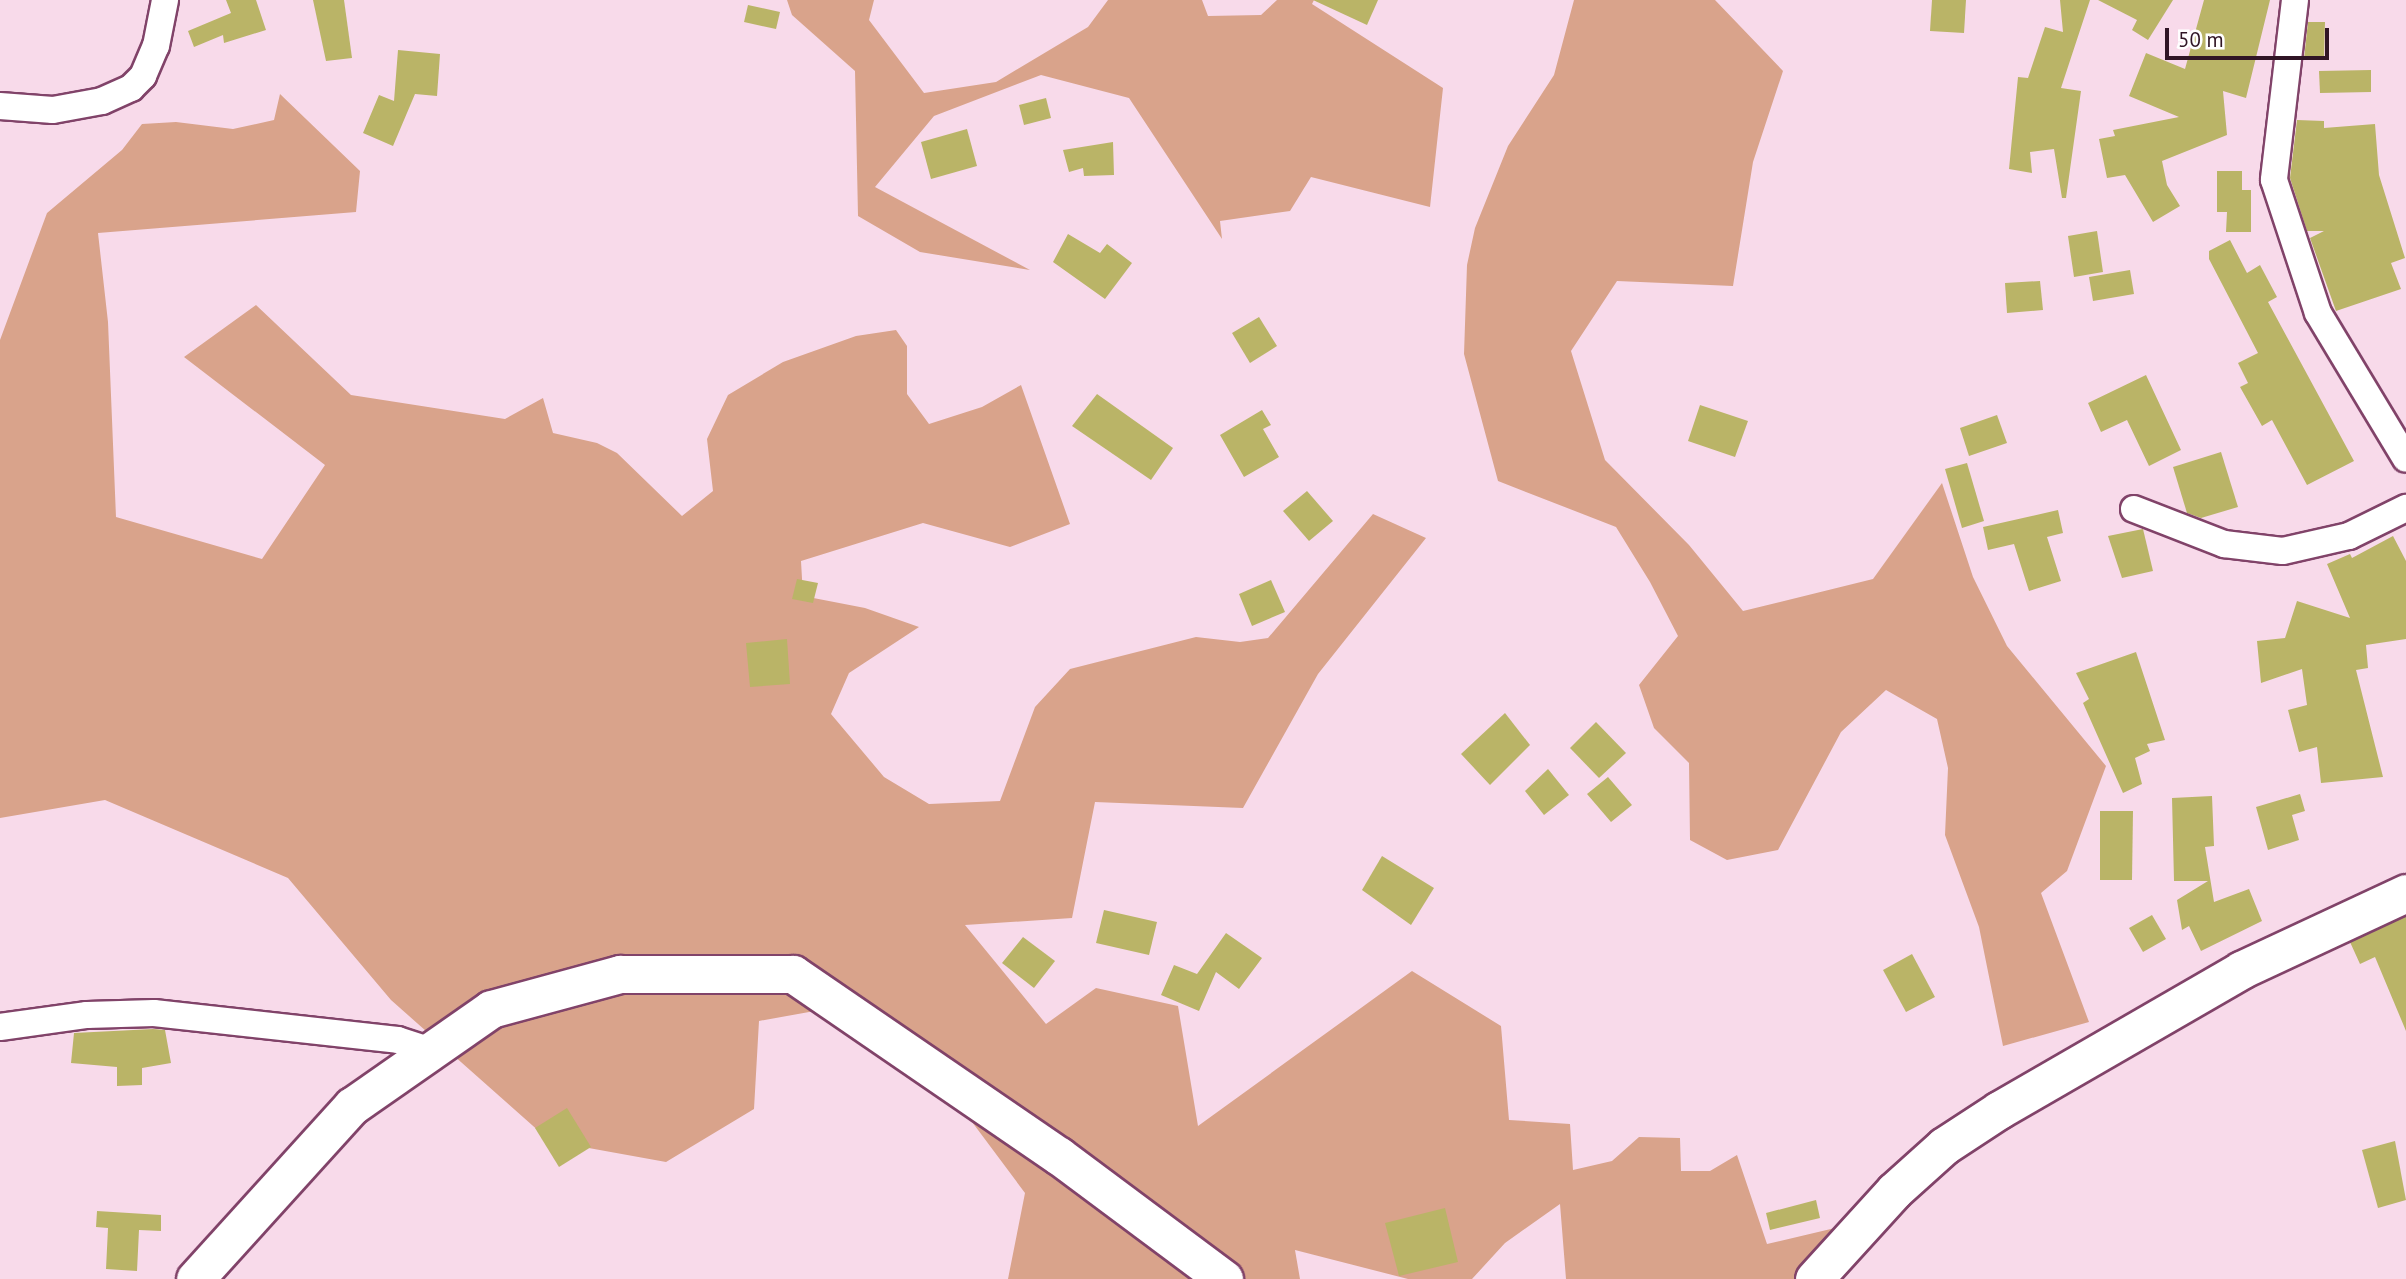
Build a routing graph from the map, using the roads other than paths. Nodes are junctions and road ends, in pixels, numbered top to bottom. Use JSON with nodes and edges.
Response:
{"nodes":[{"id":1,"x":165,"y":0,"type":"edge"},
{"id":2,"x":2295,"y":0,"type":"edge"},
{"id":3,"x":0,"y":106,"type":"edge"},
{"id":4,"x":2406,"y":459,"type":"edge"},
{"id":5,"x":2134,"y":509,"type":"dead end"},
{"id":6,"x":2406,"y":509,"type":"edge"},
{"id":7,"x":2406,"y":893,"type":"edge"},
{"id":8,"x":0,"y":1027,"type":"edge"},
{"id":9,"x":434,"y":1052,"type":"junction"},
{"id":10,"x":195,"y":1279,"type":"edge"},
{"id":11,"x":1224,"y":1279,"type":"edge"},
{"id":12,"x":1814,"y":1279,"type":"edge"}],
"edges":[{"from":1,"to":3,"type":"street"},
{"from":2,"to":4,"type":"street"},
{"from":5,"to":6,"type":"street"},
{"from":7,"to":12,"type":"street"},
{"from":8,"to":9,"type":"street"},
{"from":9,"to":10,"type":"street"},
{"from":9,"to":11,"type":"street"}]}
